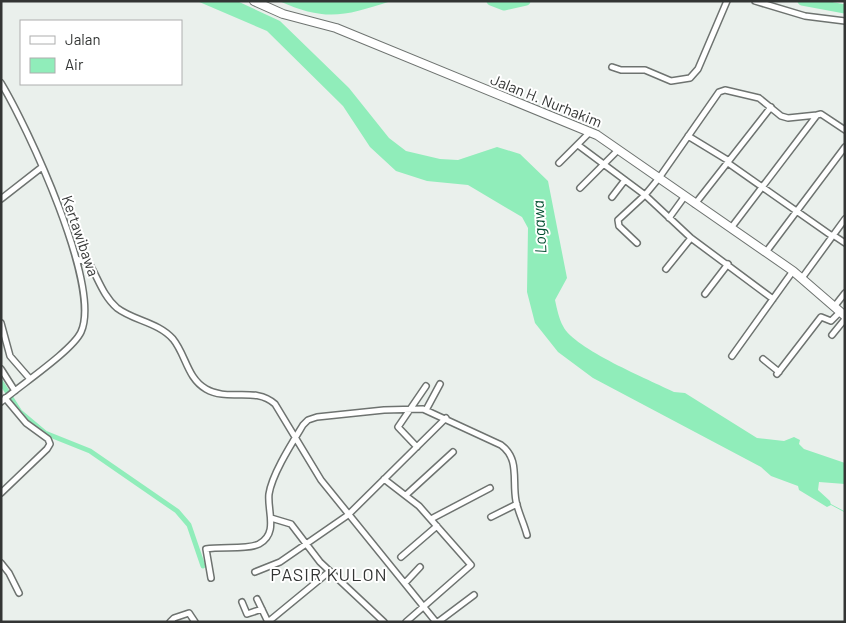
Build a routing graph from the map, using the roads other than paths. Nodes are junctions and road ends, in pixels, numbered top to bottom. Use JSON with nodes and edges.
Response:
{"nodes":[{"id":1,"x":254,"y":1,"type":"edge"},
{"id":2,"x":727,"y":1,"type":"edge"},
{"id":3,"x":755,"y":1,"type":"edge"},
{"id":4,"x":845,"y":21,"type":"edge"},
{"id":5,"x":612,"y":67,"type":"dead end"},
{"id":6,"x":1,"y":83,"type":"edge"},
{"id":7,"x":771,"y":107,"type":"junction"},
{"id":8,"x":817,"y":115,"type":"junction"},
{"id":9,"x":845,"y":130,"type":"edge"},
{"id":10,"x":590,"y":132,"type":"junction"},
{"id":11,"x":688,"y":136,"type":"junction"},
{"id":12,"x":578,"y":145,"type":"junction"},
{"id":13,"x":845,"y":147,"type":"edge"},
{"id":14,"x":618,"y":150,"type":"junction"},
{"id":15,"x":728,"y":162,"type":"junction"},
{"id":16,"x":559,"y":163,"type":"dead end"},
{"id":17,"x":604,"y":165,"type":"junction"},
{"id":18,"x":42,"y":167,"type":"junction"},
{"id":19,"x":659,"y":178,"type":"junction"},
{"id":20,"x":625,"y":180,"type":"junction"},
{"id":21,"x":763,"y":187,"type":"junction"},
{"id":22,"x":580,"y":188,"type":"dead end"},
{"id":23,"x":646,"y":195,"type":"junction"},
{"id":24,"x":612,"y":196,"type":"dead end"},
{"id":25,"x":685,"y":196,"type":"junction"},
{"id":26,"x":1,"y":199,"type":"edge"},
{"id":27,"x":696,"y":204,"type":"junction"},
{"id":28,"x":797,"y":211,"type":"junction"},
{"id":29,"x":669,"y":218,"type":"junction"},
{"id":30,"x":845,"y":219,"type":"edge"},
{"id":31,"x":731,"y":228,"type":"junction"},
{"id":32,"x":833,"y":235,"type":"junction"},
{"id":33,"x":691,"y":238,"type":"junction"},
{"id":34,"x":637,"y":243,"type":"dead end"},
{"id":35,"x":845,"y":243,"type":"edge"},
{"id":36,"x":766,"y":252,"type":"junction"},
{"id":37,"x":77,"y":259,"type":"junction"},
{"id":38,"x":728,"y":264,"type":"junction"},
{"id":39,"x":666,"y":269,"type":"dead end"},
{"id":40,"x":793,"y":271,"type":"junction"},
{"id":41,"x":802,"y":278,"type":"junction"},
{"id":42,"x":845,"y":293,"type":"edge"},
{"id":43,"x":705,"y":294,"type":"dead end"},
{"id":44,"x":773,"y":299,"type":"junction"},
{"id":45,"x":841,"y":314,"type":"edge"},
{"id":46,"x":1,"y":323,"type":"edge"},
{"id":47,"x":832,"y":335,"type":"dead end"},
{"id":48,"x":732,"y":356,"type":"dead end"},
{"id":49,"x":763,"y":359,"type":"dead end"},
{"id":50,"x":1,"y":369,"type":"edge"},
{"id":51,"x":29,"y":380,"type":"junction"},
{"id":52,"x":440,"y":384,"type":"dead end"},
{"id":53,"x":426,"y":386,"type":"dead end"},
{"id":54,"x":14,"y":392,"type":"junction"},
{"id":55,"x":4,"y":399,"type":"edge"},
{"id":56,"x":426,"y":410,"type":"junction"},
{"id":57,"x":408,"y":411,"type":"junction"},
{"id":58,"x":445,"y":420,"type":"junction"},
{"id":59,"x":297,"y":441,"type":"junction"},
{"id":60,"x":416,"y":447,"type":"junction"},
{"id":61,"x":453,"y":452,"type":"dead end"},
{"id":62,"x":384,"y":479,"type":"junction"},
{"id":63,"x":490,"y":488,"type":"dead end"},
{"id":64,"x":1,"y":493,"type":"edge"},
{"id":65,"x":406,"y":495,"type":"junction"},
{"id":66,"x":514,"y":505,"type":"junction"},
{"id":67,"x":348,"y":514,"type":"junction"},
{"id":68,"x":491,"y":517,"type":"dead end"},
{"id":69,"x":273,"y":518,"type":"junction"},
{"id":70,"x":431,"y":519,"type":"junction"},
{"id":71,"x":437,"y":526,"type":"junction"},
{"id":72,"x":527,"y":535,"type":"dead end"},
{"id":73,"x":307,"y":545,"type":"junction"},
{"id":74,"x":401,"y":557,"type":"dead end"},
{"id":75,"x":1,"y":563,"type":"edge"},
{"id":76,"x":420,"y":567,"type":"dead end"},
{"id":77,"x":330,"y":571,"type":"junction"},
{"id":78,"x":255,"y":572,"type":"dead end"},
{"id":79,"x":211,"y":578,"type":"dead end"},
{"id":80,"x":405,"y":583,"type":"junction"},
{"id":81,"x":19,"y":593,"type":"dead end"},
{"id":82,"x":474,"y":595,"type":"dead end"},
{"id":83,"x":257,"y":599,"type":"dead end"},
{"id":84,"x":242,"y":602,"type":"dead end"},
{"id":85,"x":423,"y":606,"type":"junction"},
{"id":86,"x":262,"y":609,"type":"junction"},
{"id":87,"x":170,"y":622,"type":"edge"},
{"id":88,"x":195,"y":622,"type":"edge"},
{"id":89,"x":268,"y":622,"type":"edge"},
{"id":90,"x":384,"y":622,"type":"edge"},
{"id":91,"x":406,"y":622,"type":"edge"},
{"id":92,"x":437,"y":622,"type":"edge"}],
"edges":[{"from":1,"to":10,"type":"main road","name":"Jalan H. Nurhakim"},
{"from":2,"to":5,"type":"street"},
{"from":3,"to":4,"type":"street"},
{"from":6,"to":18,"type":"street","name":"Kertawibawa"},
{"from":7,"to":8,"type":"street"},
{"from":7,"to":11,"type":"street"},
{"from":7,"to":15,"type":"street"},
{"from":8,"to":9,"type":"street"},
{"from":8,"to":21,"type":"street"},
{"from":10,"to":12,"type":"street"},
{"from":10,"to":14,"type":"main road","name":"Jalan H. Nurhakim"},
{"from":11,"to":15,"type":"street"},
{"from":11,"to":19,"type":"street"},
{"from":12,"to":16,"type":"street"},
{"from":12,"to":17,"type":"street"},
{"from":13,"to":28,"type":"street"},
{"from":14,"to":17,"type":"street"},
{"from":14,"to":19,"type":"main road","name":"Jalan H. Nurhakim"},
{"from":15,"to":21,"type":"street"},
{"from":15,"to":27,"type":"street"},
{"from":17,"to":20,"type":"street"},
{"from":17,"to":22,"type":"street"},
{"from":18,"to":26,"type":"street"},
{"from":18,"to":37,"type":"street","name":"Kertawibawa"},
{"from":19,"to":23,"type":"street"},
{"from":19,"to":25,"type":"main road","name":"Jalan H. Nurhakim"},
{"from":20,"to":23,"type":"street"},
{"from":20,"to":24,"type":"street"},
{"from":21,"to":28,"type":"street"},
{"from":21,"to":31,"type":"street"},
{"from":23,"to":29,"type":"street"},
{"from":23,"to":34,"type":"street"},
{"from":25,"to":27,"type":"main road","name":"Jalan H. Nurhakim"},
{"from":25,"to":29,"type":"street"},
{"from":27,"to":31,"type":"main road","name":"Jalan H. Nurhakim"},
{"from":28,"to":32,"type":"street"},
{"from":28,"to":36,"type":"street"},
{"from":29,"to":33,"type":"street"},
{"from":30,"to":32,"type":"street"},
{"from":31,"to":36,"type":"main road","name":"Jalan H. Nurhakim"},
{"from":32,"to":35,"type":"street"},
{"from":32,"to":41,"type":"street"},
{"from":33,"to":38,"type":"street"},
{"from":33,"to":39,"type":"street"},
{"from":36,"to":40,"type":"main road","name":"Jalan H. Nurhakim"},
{"from":37,"to":51,"type":"street","name":"Kertawibawa"},
{"from":37,"to":59,"type":"street"},
{"from":38,"to":43,"type":"street"},
{"from":38,"to":44,"type":"street"},
{"from":40,"to":41,"type":"main road","name":"Jalan H. Nurhakim"},
{"from":40,"to":44,"type":"street"},
{"from":41,"to":45,"type":"main road","name":"Jalan H. Nurhakim"},
{"from":42,"to":45,"type":"street"},
{"from":44,"to":48,"type":"street"},
{"from":45,"to":47,"type":"street"},
{"from":45,"to":49,"type":"street"},
{"from":46,"to":51,"type":"street"},
{"from":50,"to":54,"type":"street"},
{"from":51,"to":54,"type":"street","name":"Kertawibawa"},
{"from":52,"to":56,"type":"street"},
{"from":53,"to":57,"type":"street"},
{"from":54,"to":55,"type":"street","name":"Kertawibawa"},
{"from":55,"to":64,"type":"street"},
{"from":56,"to":57,"type":"street"},
{"from":56,"to":58,"type":"street"},
{"from":57,"to":59,"type":"street"},
{"from":57,"to":60,"type":"street"},
{"from":58,"to":60,"type":"street"},
{"from":58,"to":66,"type":"street"},
{"from":59,"to":67,"type":"street"},
{"from":59,"to":69,"type":"street"},
{"from":60,"to":62,"type":"street"},
{"from":61,"to":65,"type":"street"},
{"from":62,"to":65,"type":"street"},
{"from":62,"to":67,"type":"street"},
{"from":63,"to":70,"type":"street"},
{"from":65,"to":70,"type":"street"},
{"from":66,"to":68,"type":"street"},
{"from":66,"to":72,"type":"street"},
{"from":67,"to":73,"type":"street"},
{"from":67,"to":80,"type":"street"},
{"from":69,"to":73,"type":"street"},
{"from":69,"to":79,"type":"street"},
{"from":70,"to":71,"type":"street"},
{"from":71,"to":74,"type":"street"},
{"from":71,"to":85,"type":"street"},
{"from":73,"to":77,"type":"street"},
{"from":73,"to":78,"type":"street"},
{"from":75,"to":81,"type":"street"},
{"from":76,"to":80,"type":"street"},
{"from":77,"to":89,"type":"street"},
{"from":77,"to":90,"type":"street"},
{"from":80,"to":85,"type":"street"},
{"from":82,"to":92,"type":"street"},
{"from":83,"to":86,"type":"street"},
{"from":84,"to":86,"type":"street"},
{"from":85,"to":91,"type":"street"},
{"from":85,"to":92,"type":"street"},
{"from":86,"to":89,"type":"street"},
{"from":87,"to":88,"type":"street"}]}
